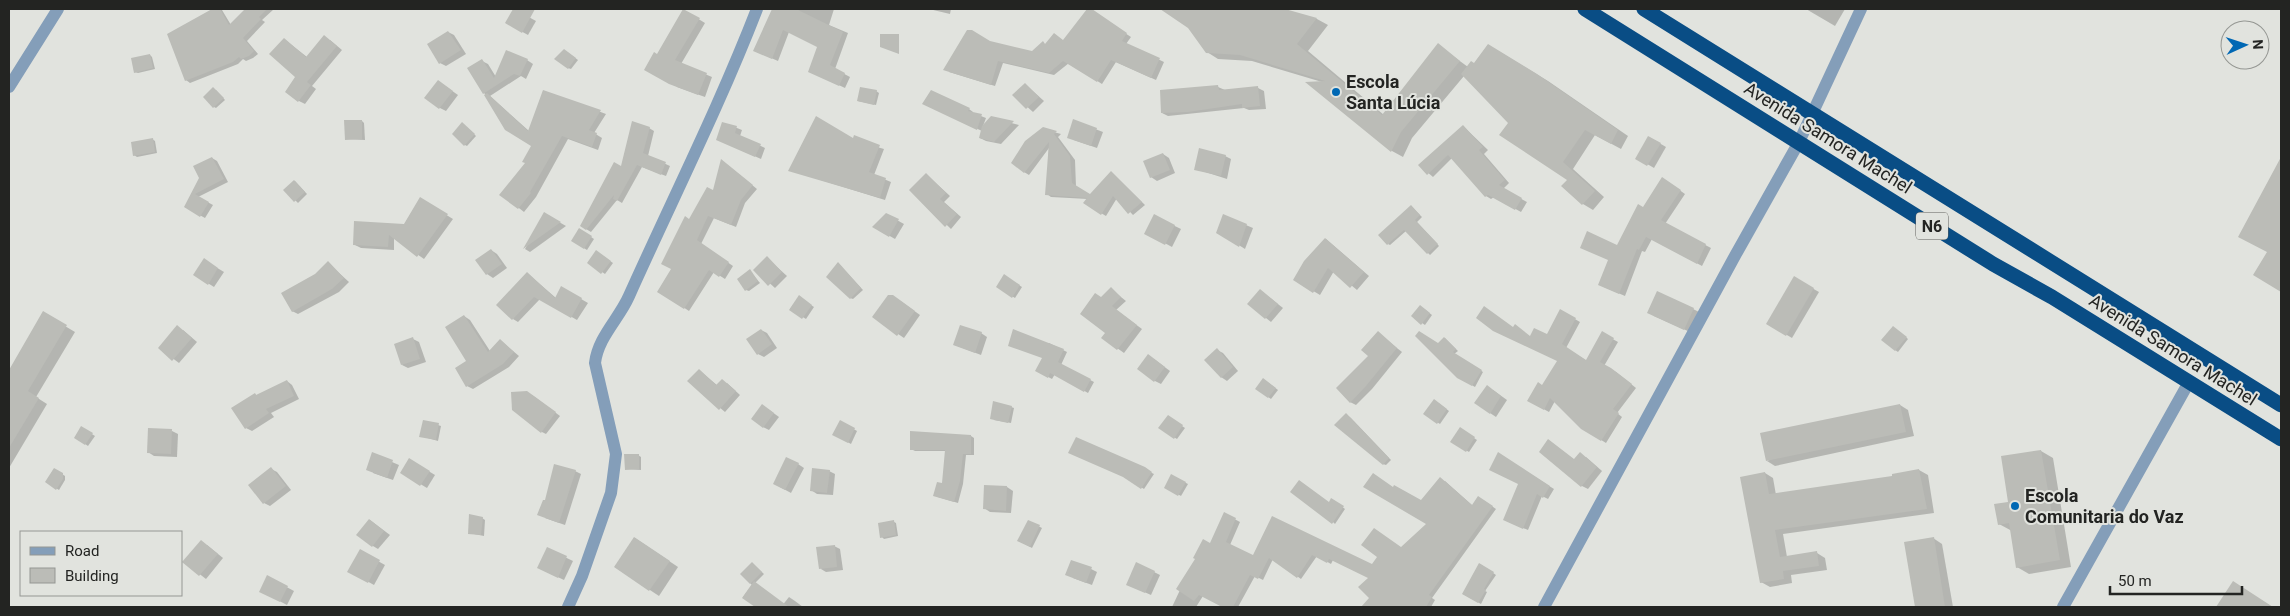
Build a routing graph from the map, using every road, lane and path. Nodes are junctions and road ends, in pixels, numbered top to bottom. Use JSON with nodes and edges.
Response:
{"nodes":[{"id":1,"x":58,"y":9,"type":"edge"},
{"id":2,"x":757,"y":9,"type":"edge"},
{"id":3,"x":1585,"y":9,"type":"edge"},
{"id":4,"x":1644,"y":9,"type":"edge"},
{"id":5,"x":1861,"y":9,"type":"edge"},
{"id":6,"x":9,"y":87,"type":"edge"},
{"id":7,"x":1813,"y":115,"type":"junction"},
{"id":8,"x":1800,"y":142,"type":"junction"},
{"id":9,"x":2189,"y":382,"type":"junction"},
{"id":10,"x":2281,"y":405,"type":"edge"},
{"id":11,"x":2281,"y":439,"type":"edge"},
{"id":12,"x":568,"y":607,"type":"edge"},
{"id":13,"x":1544,"y":607,"type":"edge"},
{"id":14,"x":2063,"y":607,"type":"edge"}],
"edges":[{"from":1,"to":6,"type":"street"},
{"from":2,"to":12,"type":"street"},
{"from":3,"to":8,"type":"highway","name":"Avenida Samora Machel","number":"N6"},
{"from":4,"to":7,"type":"highway","name":"Avenida Samora Machel","number":"N6"},
{"from":5,"to":7,"type":"street"},
{"from":7,"to":8,"type":"street"},
{"from":7,"to":10,"type":"highway","name":"Avenida Samora Machel","number":"N6"},
{"from":8,"to":9,"type":"highway","name":"Avenida Samora Machel","number":"N6"},
{"from":8,"to":13,"type":"street"},
{"from":9,"to":11,"type":"highway","name":"Avenida Samora Machel","number":"N6"},
{"from":9,"to":14,"type":"street"}]}
